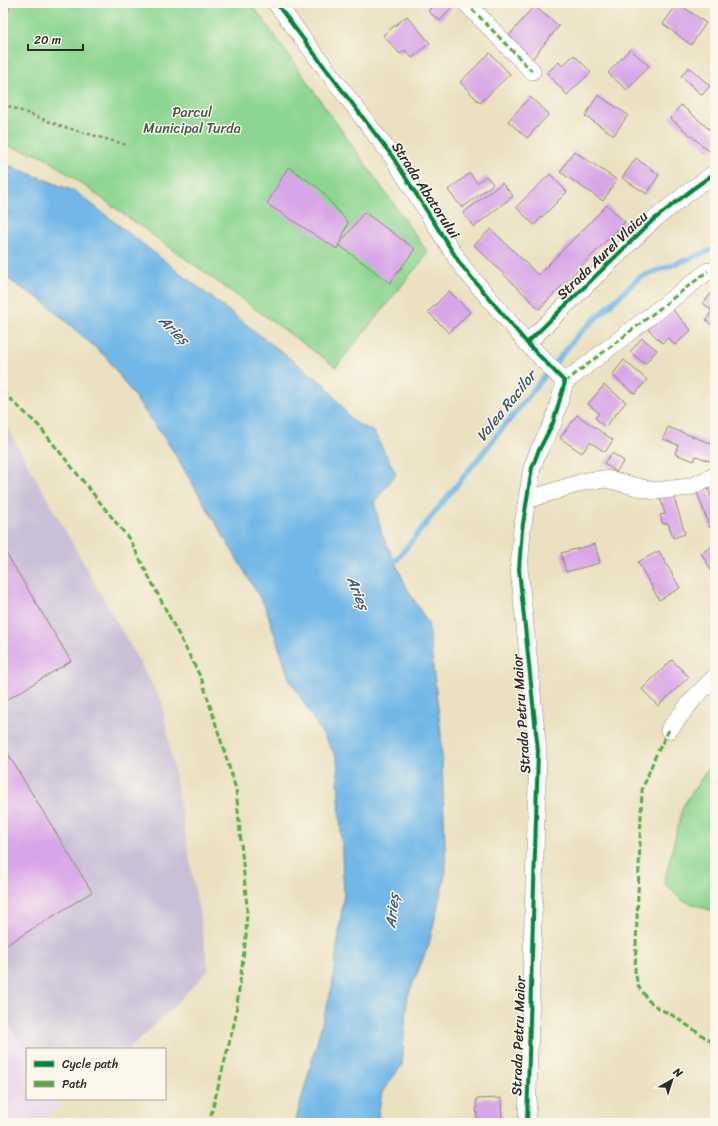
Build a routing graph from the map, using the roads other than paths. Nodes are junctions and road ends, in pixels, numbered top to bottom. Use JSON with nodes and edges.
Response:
{"nodes":[{"id":1,"x":276,"y":3,"type":"edge"},
{"id":2,"x":466,"y":3,"type":"edge"},
{"id":3,"x":532,"y":71,"type":"dead end"},
{"id":4,"x":715,"y":173,"type":"edge"},
{"id":5,"x":708,"y":271,"type":"dead end"},
{"id":6,"x":527,"y":343,"type":"junction"},
{"id":7,"x":565,"y":382,"type":"junction"},
{"id":8,"x":715,"y":476,"type":"edge"},
{"id":9,"x":527,"y":500,"type":"junction"},
{"id":10,"x":715,"y":677,"type":"edge"},
{"id":11,"x":669,"y":730,"type":"dead end"},
{"id":12,"x":527,"y":1123,"type":"edge"}],
"edges":[{"from":1,"to":6,"type":"street","name":"Strada Abatorului"},
{"from":2,"to":3,"type":"street"},
{"from":4,"to":6,"type":"street","name":"Strada Aurel Vlaicu"},
{"from":5,"to":7,"type":"street"},
{"from":6,"to":7,"type":"street","name":"Strada Abatorului"},
{"from":7,"to":9,"type":"street","name":"Strada Petru Maior"},
{"from":8,"to":9,"type":"street"},
{"from":9,"to":12,"type":"street","name":"Strada Petru Maior"},
{"from":10,"to":11,"type":"street"}]}
